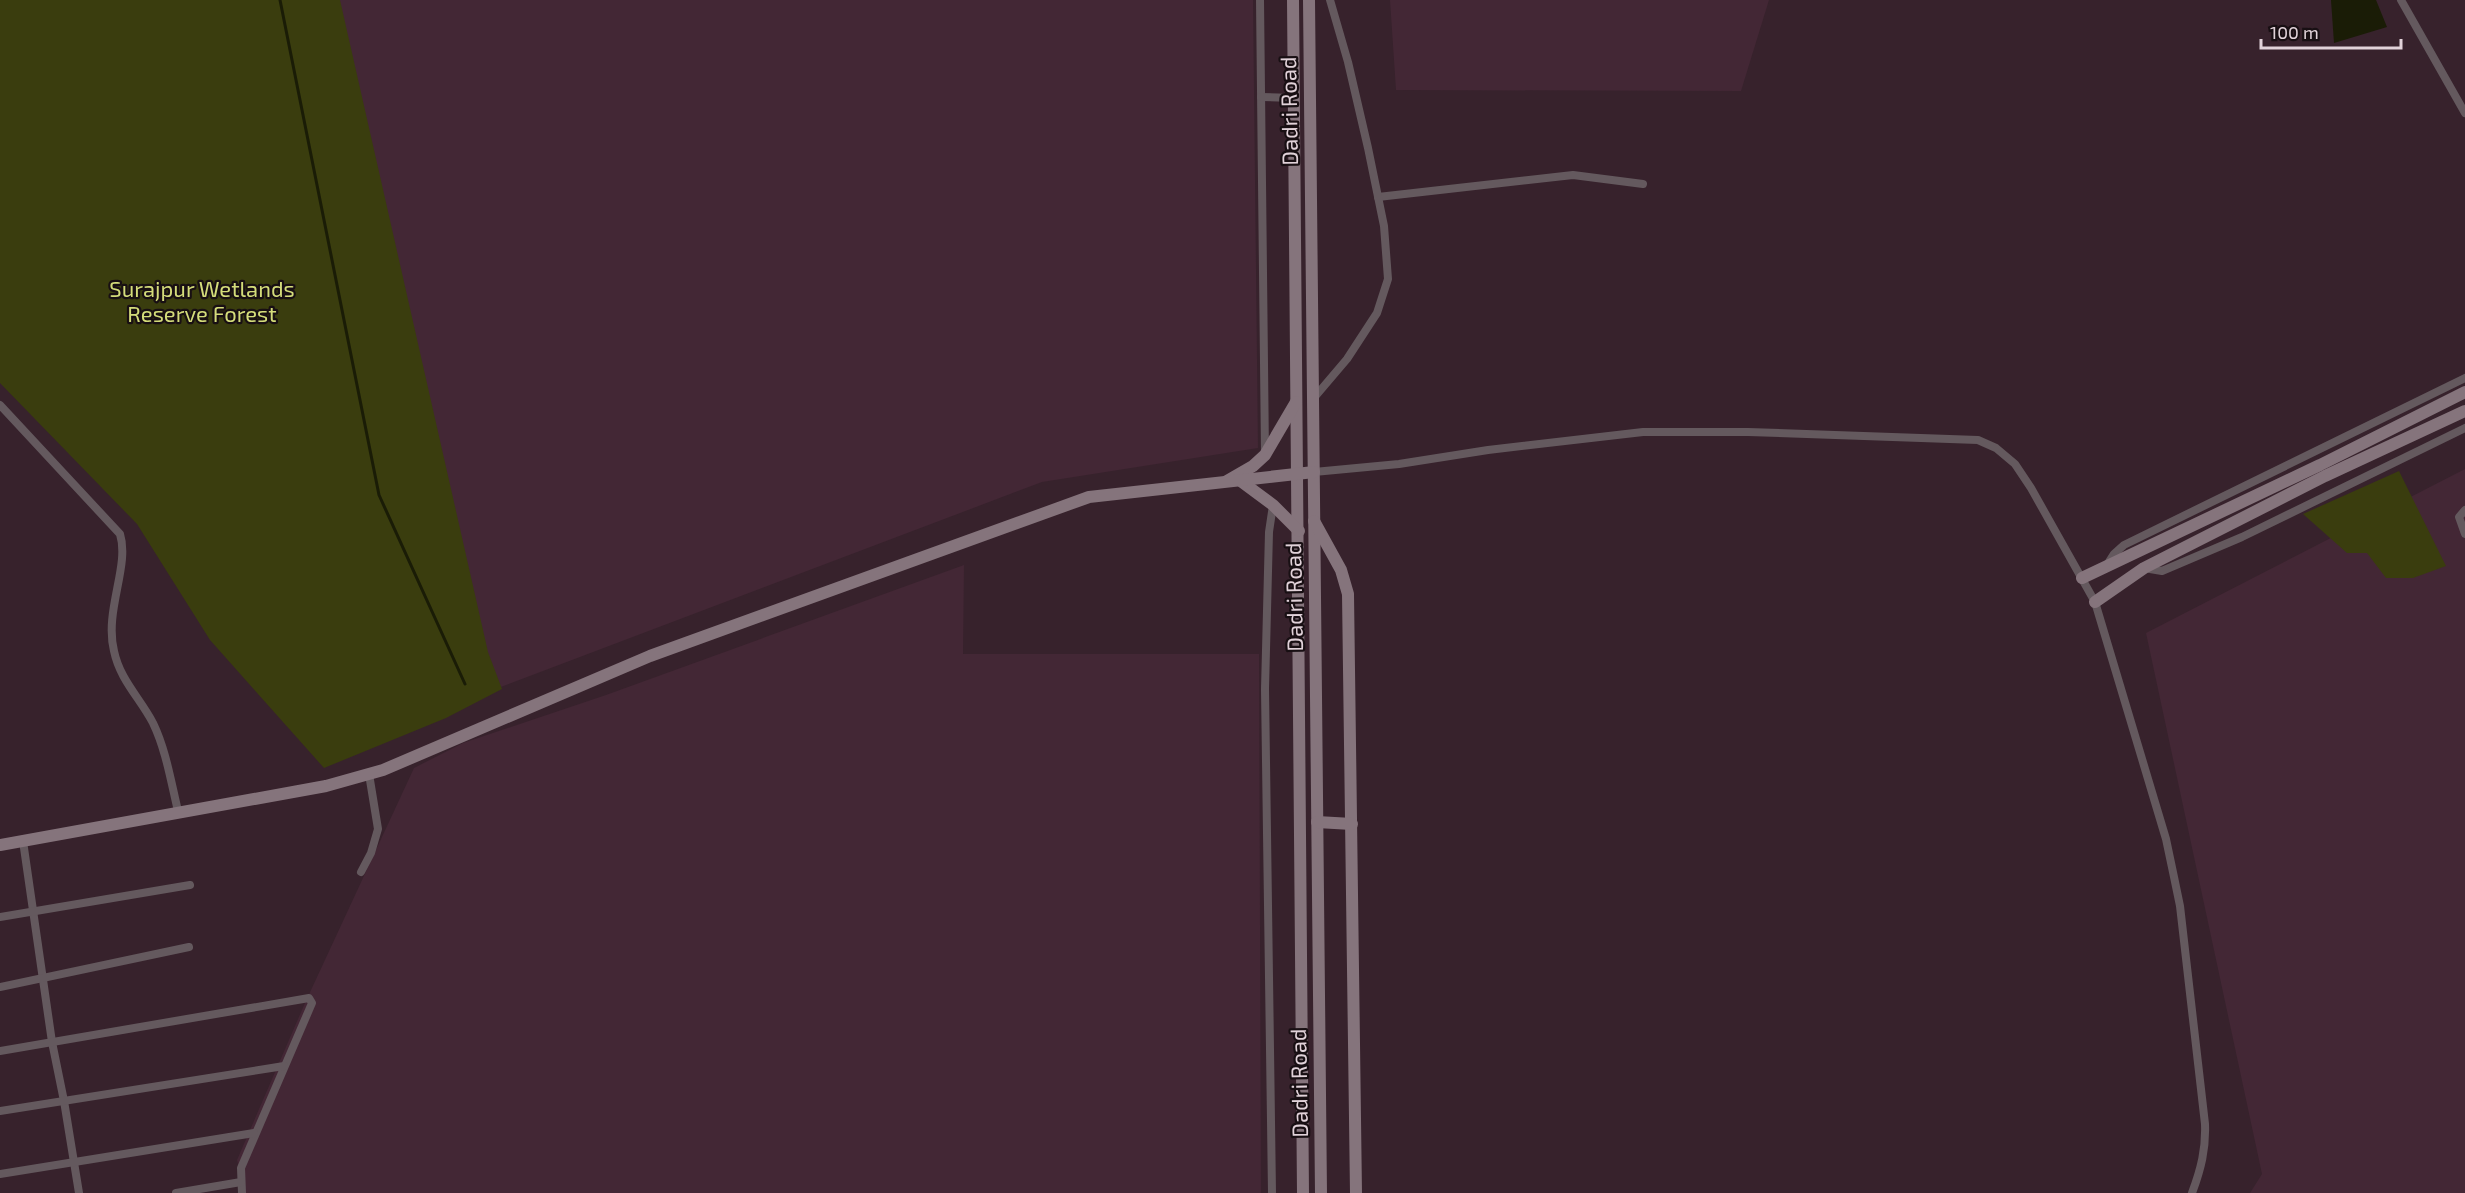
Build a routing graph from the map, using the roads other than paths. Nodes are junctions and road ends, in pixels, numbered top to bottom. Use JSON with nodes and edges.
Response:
{"nodes":[{"id":1,"x":1260,"y":0,"type":"edge"},
{"id":2,"x":1293,"y":0,"type":"edge"},
{"id":3,"x":1309,"y":0,"type":"edge"},
{"id":4,"x":1330,"y":0,"type":"edge"},
{"id":5,"x":2401,"y":0,"type":"edge"},
{"id":6,"x":1261,"y":97,"type":"junction"},
{"id":7,"x":1286,"y":98,"type":"junction"},
{"id":8,"x":2465,"y":113,"type":"edge"},
{"id":9,"x":1642,"y":184,"type":"dead end"},
{"id":10,"x":1378,"y":197,"type":"junction"},
{"id":11,"x":2465,"y":378,"type":"edge"},
{"id":12,"x":2465,"y":392,"type":"edge"},
{"id":13,"x":1298,"y":399,"type":"junction"},
{"id":14,"x":1313,"y":399,"type":"junction"},
{"id":15,"x":0,"y":405,"type":"edge"},
{"id":16,"x":2465,"y":411,"type":"edge"},
{"id":17,"x":2465,"y":428,"type":"edge"},
{"id":18,"x":1265,"y":455,"type":"junction"},
{"id":19,"x":1314,"y":472,"type":"junction"},
{"id":20,"x":1298,"y":474,"type":"junction"},
{"id":21,"x":1226,"y":482,"type":"junction"},
{"id":22,"x":1242,"y":482,"type":"junction"},
{"id":23,"x":1273,"y":505,"type":"junction"},
{"id":24,"x":2465,"y":510,"type":"edge"},
{"id":25,"x":1314,"y":520,"type":"junction"},
{"id":26,"x":1299,"y":531,"type":"junction"},
{"id":27,"x":2465,"y":534,"type":"edge"},
{"id":28,"x":2107,"y":565,"type":"junction"},
{"id":29,"x":2145,"y":568,"type":"junction"},
{"id":30,"x":2082,"y":578,"type":"junction"},
{"id":31,"x":2095,"y":602,"type":"junction"},
{"id":32,"x":369,"y":774,"type":"junction"},
{"id":33,"x":178,"y":811,"type":"junction"},
{"id":34,"x":1317,"y":822,"type":"junction"},
{"id":35,"x":1352,"y":824,"type":"junction"},
{"id":36,"x":23,"y":841,"type":"junction"},
{"id":37,"x":0,"y":845,"type":"edge"},
{"id":38,"x":361,"y":872,"type":"dead end"},
{"id":39,"x":190,"y":885,"type":"dead end"},
{"id":40,"x":34,"y":911,"type":"junction"},
{"id":41,"x":0,"y":917,"type":"edge"},
{"id":42,"x":189,"y":947,"type":"dead end"},
{"id":43,"x":43,"y":980,"type":"junction"},
{"id":44,"x":0,"y":987,"type":"edge"},
{"id":45,"x":52,"y":1042,"type":"junction"},
{"id":46,"x":0,"y":1051,"type":"edge"},
{"id":47,"x":284,"y":1066,"type":"junction"},
{"id":48,"x":64,"y":1101,"type":"junction"},
{"id":49,"x":0,"y":1111,"type":"edge"},
{"id":50,"x":254,"y":1133,"type":"junction"},
{"id":51,"x":75,"y":1160,"type":"junction"},
{"id":52,"x":0,"y":1174,"type":"edge"},
{"id":53,"x":241,"y":1182,"type":"junction"},
{"id":54,"x":79,"y":1193,"type":"edge"},
{"id":55,"x":176,"y":1193,"type":"edge"},
{"id":56,"x":242,"y":1193,"type":"edge"},
{"id":57,"x":1272,"y":1193,"type":"edge"},
{"id":58,"x":1304,"y":1193,"type":"edge"},
{"id":59,"x":1321,"y":1193,"type":"edge"},
{"id":60,"x":1356,"y":1193,"type":"edge"},
{"id":61,"x":2192,"y":1193,"type":"edge"}],
"edges":[{"from":1,"to":6,"type":"street"},
{"from":2,"to":7,"type":"main road","name":"Dadri Road"},
{"from":3,"to":14,"type":"main road","name":"Dadri Road"},
{"from":4,"to":10,"type":"street"},
{"from":5,"to":8,"type":"street"},
{"from":6,"to":7,"type":"street"},
{"from":6,"to":18,"type":"street"},
{"from":7,"to":13,"type":"main road","name":"Dadri Road"},
{"from":9,"to":10,"type":"street"},
{"from":10,"to":14,"type":"street"},
{"from":11,"to":28,"type":"street"},
{"from":12,"to":28,"type":"main road"},
{"from":13,"to":18,"type":"main road"},
{"from":13,"to":20,"type":"main road","name":"Dadri Road"},
{"from":14,"to":19,"type":"main road","name":"Dadri Road"},
{"from":15,"to":33,"type":"street"},
{"from":16,"to":29,"type":"main road"},
{"from":17,"to":29,"type":"street"},
{"from":18,"to":21,"type":"main road"},
{"from":19,"to":20,"type":"main road"},
{"from":19,"to":25,"type":"main road","name":"Dadri Road"},
{"from":19,"to":30,"type":"street"},
{"from":20,"to":22,"type":"main road"},
{"from":20,"to":26,"type":"main road","name":"Dadri Road"},
{"from":21,"to":22,"type":"main road"},
{"from":21,"to":32,"type":"main road"},
{"from":22,"to":23,"type":"main road"},
{"from":23,"to":26,"type":"main road"},
{"from":23,"to":57,"type":"street"},
{"from":24,"to":27,"type":"street"},
{"from":25,"to":34,"type":"main road","name":"Dadri Road"},
{"from":25,"to":35,"type":"main road"},
{"from":26,"to":58,"type":"main road","name":"Dadri Road"},
{"from":28,"to":30,"type":"main road"},
{"from":29,"to":31,"type":"main road"},
{"from":30,"to":31,"type":"street"},
{"from":31,"to":61,"type":"street"},
{"from":32,"to":33,"type":"main road"},
{"from":32,"to":38,"type":"street"},
{"from":33,"to":36,"type":"main road"},
{"from":34,"to":35,"type":"main road"},
{"from":34,"to":59,"type":"main road","name":"Dadri Road"},
{"from":35,"to":60,"type":"main road"},
{"from":36,"to":37,"type":"main road"},
{"from":36,"to":40,"type":"street"},
{"from":39,"to":40,"type":"street"},
{"from":40,"to":41,"type":"street"},
{"from":40,"to":43,"type":"street"},
{"from":42,"to":43,"type":"street"},
{"from":43,"to":44,"type":"street"},
{"from":43,"to":45,"type":"street"},
{"from":45,"to":46,"type":"street"},
{"from":45,"to":47,"type":"street"},
{"from":45,"to":48,"type":"street"},
{"from":47,"to":48,"type":"street"},
{"from":47,"to":50,"type":"street"},
{"from":48,"to":49,"type":"street"},
{"from":48,"to":51,"type":"street"},
{"from":50,"to":51,"type":"street"},
{"from":50,"to":53,"type":"street"},
{"from":51,"to":52,"type":"street"},
{"from":51,"to":54,"type":"street"},
{"from":53,"to":55,"type":"street"},
{"from":53,"to":56,"type":"street"}]}
